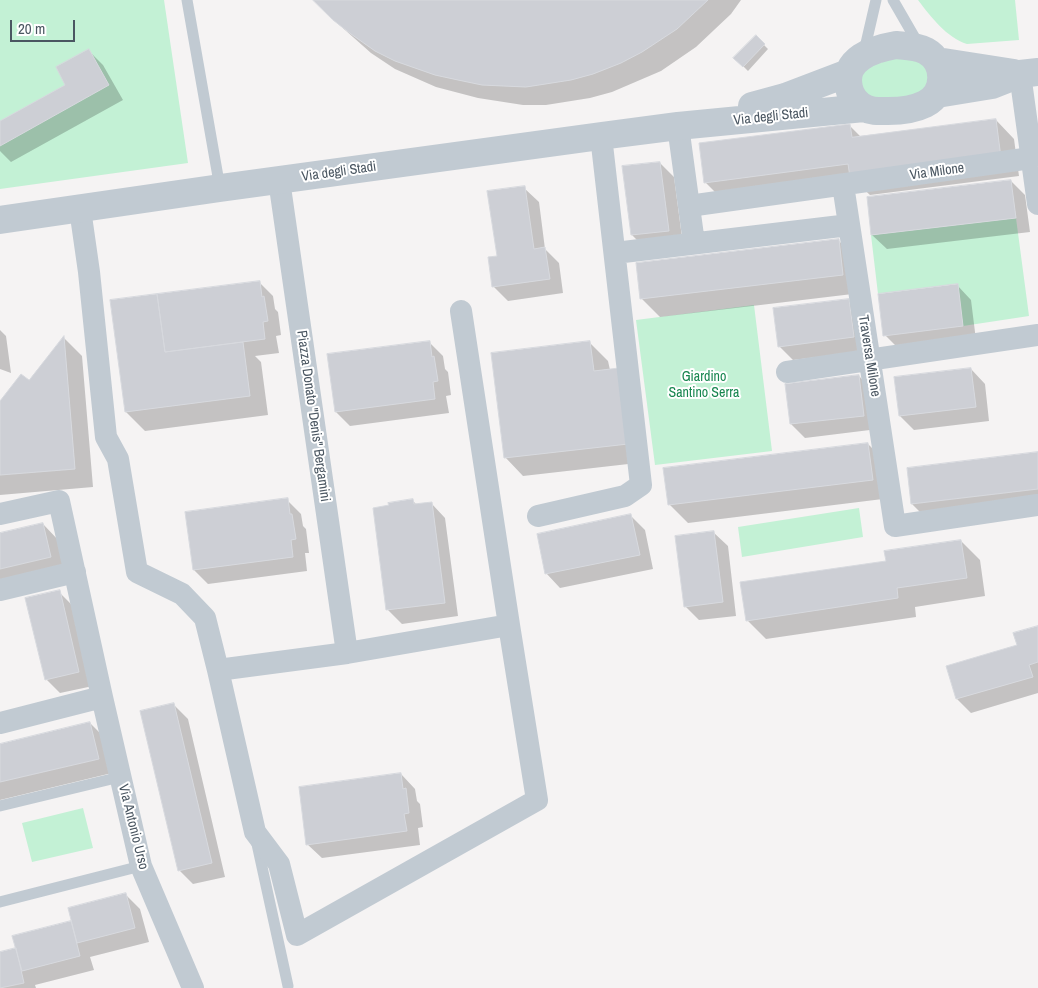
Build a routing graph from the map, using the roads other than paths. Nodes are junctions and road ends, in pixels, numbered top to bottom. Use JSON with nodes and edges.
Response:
{"nodes":[{"id":1,"x":187,"y":0,"type":"edge"},
{"id":2,"x":876,"y":0,"type":"edge"},
{"id":3,"x":893,"y":0,"type":"edge"},
{"id":4,"x":929,"y":55,"type":"junction"},
{"id":5,"x":856,"y":64,"type":"junction"},
{"id":6,"x":1029,"y":73,"type":"edge"},
{"id":7,"x":937,"y":94,"type":"junction"},
{"id":8,"x":864,"y":108,"type":"junction"},
{"id":9,"x":678,"y":126,"type":"junction"},
{"id":10,"x":601,"y":136,"type":"junction"},
{"id":11,"x":1033,"y":151,"type":"edge"},
{"id":12,"x":279,"y":180,"type":"junction"},
{"id":13,"x":843,"y":186,"type":"junction"},
{"id":14,"x":220,"y":188,"type":"junction"},
{"id":15,"x":1038,"y":204,"type":"edge"},
{"id":16,"x":689,"y":206,"type":"junction"},
{"id":17,"x":80,"y":209,"type":"junction"},
{"id":18,"x":0,"y":220,"type":"edge"},
{"id":19,"x":849,"y":225,"type":"junction"},
{"id":20,"x":694,"y":244,"type":"junction"},
{"id":21,"x":614,"y":253,"type":"junction"},
{"id":22,"x":461,"y":311,"type":"dead end"},
{"id":23,"x":1038,"y":335,"type":"edge"},
{"id":24,"x":870,"y":360,"type":"junction"},
{"id":25,"x":787,"y":372,"type":"dead end"},
{"id":26,"x":1038,"y":505,"type":"edge"},
{"id":27,"x":0,"y":514,"type":"edge"},
{"id":28,"x":538,"y":516,"type":"dead end"},
{"id":29,"x":75,"y":572,"type":"junction"},
{"id":30,"x":0,"y":590,"type":"edge"},
{"id":31,"x":509,"y":625,"type":"junction"},
{"id":32,"x":347,"y":653,"type":"junction"},
{"id":33,"x":218,"y":670,"type":"junction"},
{"id":34,"x":102,"y":697,"type":"junction"},
{"id":35,"x":0,"y":723,"type":"edge"},
{"id":36,"x":120,"y":777,"type":"junction"},
{"id":37,"x":0,"y":806,"type":"edge"},
{"id":38,"x":255,"y":832,"type":"junction"},
{"id":39,"x":141,"y":866,"type":"junction"},
{"id":40,"x":0,"y":903,"type":"edge"},
{"id":41,"x":288,"y":986,"type":"dead end"},
{"id":42,"x":193,"y":988,"type":"edge"}],
"edges":[{"from":1,"to":14,"type":"lane"},
{"from":2,"to":5,"type":"lane"},
{"from":3,"to":4,"type":"lane"},
{"from":4,"to":5,"type":"street","name":"Via degli Stadi"},
{"from":4,"to":6,"type":"street","name":"Via degli Stadi"},
{"from":4,"to":7,"type":"street"},
{"from":5,"to":8,"type":"street"},
{"from":5,"to":9,"type":"street","name":"Via degli Stadi"},
{"from":6,"to":7,"type":"street","name":"Via degli Stadi"},
{"from":6,"to":11,"type":"street"},
{"from":7,"to":8,"type":"street","name":"Via degli Stadi"},
{"from":8,"to":9,"type":"street","name":"Via degli Stadi"},
{"from":9,"to":10,"type":"street","name":"Via degli Stadi"},
{"from":9,"to":16,"type":"street"},
{"from":10,"to":12,"type":"street","name":"Via degli Stadi"},
{"from":10,"to":21,"type":"street"},
{"from":11,"to":13,"type":"street","name":"Via Milone"},
{"from":11,"to":15,"type":"street"},
{"from":12,"to":14,"type":"street","name":"Via degli Stadi"},
{"from":12,"to":32,"type":"street","name":"Piazza Donato \"Denis\" Bergamini"},
{"from":13,"to":16,"type":"street","name":"Via Milone"},
{"from":13,"to":19,"type":"street","name":"Traversa Milone"},
{"from":14,"to":17,"type":"street","name":"Via degli Stadi"},
{"from":16,"to":20,"type":"street"},
{"from":17,"to":18,"type":"street","name":"Via degli Stadi"},
{"from":17,"to":33,"type":"street"},
{"from":19,"to":20,"type":"street"},
{"from":19,"to":24,"type":"street","name":"Traversa Milone"},
{"from":20,"to":21,"type":"street"},
{"from":21,"to":28,"type":"street"},
{"from":22,"to":31,"type":"street"},
{"from":23,"to":24,"type":"street"},
{"from":24,"to":25,"type":"street"},
{"from":24,"to":26,"type":"street","name":"Traversa Milone"},
{"from":27,"to":29,"type":"street","name":"Via Antonio Urso"},
{"from":29,"to":30,"type":"street"},
{"from":29,"to":34,"type":"street","name":"Via Antonio Urso"},
{"from":31,"to":32,"type":"street"},
{"from":31,"to":38,"type":"street"},
{"from":32,"to":33,"type":"street"},
{"from":33,"to":38,"type":"street"},
{"from":34,"to":35,"type":"street"},
{"from":34,"to":36,"type":"street","name":"Via Antonio Urso"},
{"from":36,"to":37,"type":"lane"},
{"from":36,"to":39,"type":"street","name":"Via Antonio Urso"},
{"from":38,"to":41,"type":"lane"},
{"from":39,"to":40,"type":"lane"},
{"from":39,"to":42,"type":"street","name":"Via Antonio Urso"}]}
